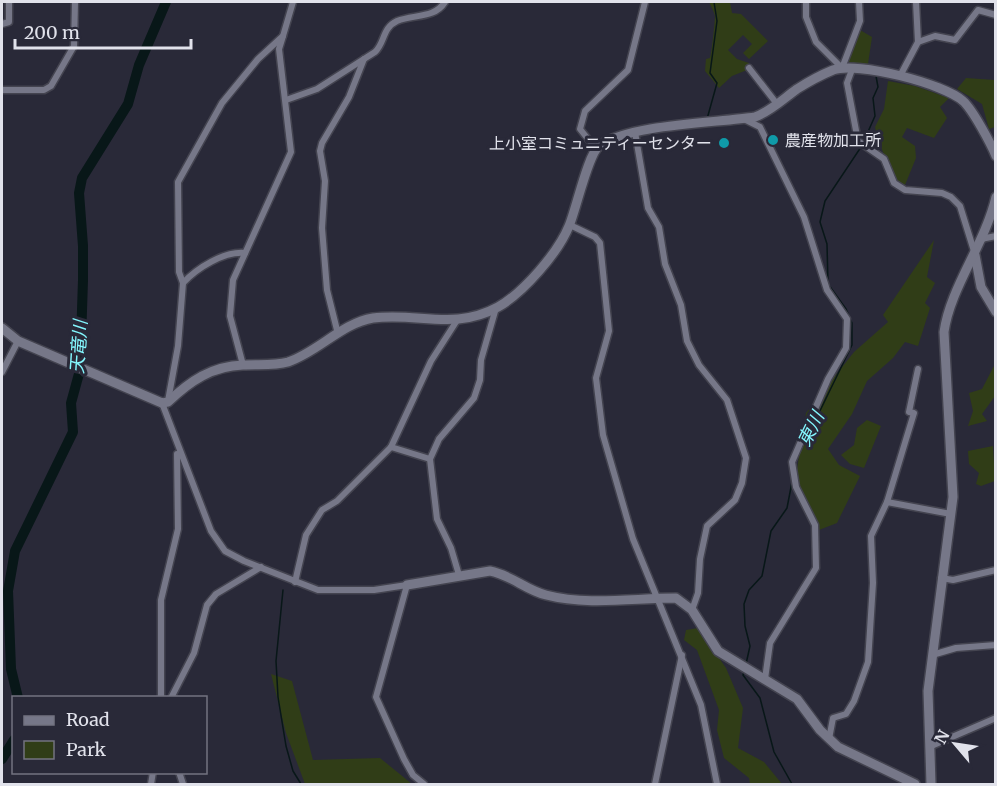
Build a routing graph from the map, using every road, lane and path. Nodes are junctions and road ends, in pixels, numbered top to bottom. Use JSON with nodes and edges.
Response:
{"nodes":[{"id":1,"x":9,"y":2,"type":"edge"},
{"id":2,"x":75,"y":2,"type":"edge"},
{"id":3,"x":293,"y":2,"type":"edge"},
{"id":4,"x":446,"y":2,"type":"edge"},
{"id":5,"x":645,"y":2,"type":"edge"},
{"id":6,"x":806,"y":2,"type":"edge"},
{"id":7,"x":859,"y":2,"type":"edge"},
{"id":8,"x":916,"y":2,"type":"edge"},
{"id":9,"x":996,"y":15,"type":"edge"},
{"id":10,"x":2,"y":24,"type":"edge"},
{"id":11,"x":283,"y":36,"type":"junction"},
{"id":12,"x":918,"y":42,"type":"junction"},
{"id":13,"x":364,"y":58,"type":"junction"},
{"id":14,"x":853,"y":67,"type":"junction"},
{"id":15,"x":750,"y":68,"type":"dead end"},
{"id":16,"x":842,"y":68,"type":"junction"},
{"id":17,"x":900,"y":76,"type":"junction"},
{"id":18,"x":2,"y":90,"type":"edge"},
{"id":19,"x":286,"y":100,"type":"junction"},
{"id":20,"x":777,"y":104,"type":"junction"},
{"id":21,"x":742,"y":119,"type":"junction"},
{"id":22,"x":635,"y":132,"type":"junction"},
{"id":23,"x":596,"y":149,"type":"junction"},
{"id":24,"x":996,"y":156,"type":"edge"},
{"id":25,"x":996,"y":196,"type":"edge"},
{"id":26,"x":570,"y":225,"type":"junction"},
{"id":27,"x":996,"y":236,"type":"edge"},
{"id":28,"x":981,"y":239,"type":"junction"},
{"id":29,"x":245,"y":253,"type":"junction"},
{"id":30,"x":975,"y":255,"type":"junction"},
{"id":31,"x":183,"y":283,"type":"junction"},
{"id":32,"x":496,"y":308,"type":"junction"},
{"id":33,"x":996,"y":312,"type":"edge"},
{"id":34,"x":456,"y":322,"type":"junction"},
{"id":35,"x":2,"y":328,"type":"edge"},
{"id":36,"x":338,"y":334,"type":"junction"},
{"id":37,"x":18,"y":341,"type":"junction"},
{"id":38,"x":243,"y":365,"type":"junction"},
{"id":39,"x":918,"y":369,"type":"dead end"},
{"id":40,"x":2,"y":372,"type":"edge"},
{"id":41,"x":165,"y":403,"type":"junction"},
{"id":42,"x":176,"y":444,"type":"junction"},
{"id":43,"x":391,"y":447,"type":"junction"},
{"id":44,"x":430,"y":459,"type":"junction"},
{"id":45,"x":887,"y":502,"type":"junction"},
{"id":46,"x":951,"y":514,"type":"junction"},
{"id":47,"x":261,"y":567,"type":"junction"},
{"id":48,"x":996,"y":570,"type":"edge"},
{"id":49,"x":459,"y":574,"type":"junction"},
{"id":50,"x":942,"y":578,"type":"junction"},
{"id":51,"x":295,"y":582,"type":"junction"},
{"id":52,"x":407,"y":585,"type":"junction"},
{"id":53,"x":656,"y":598,"type":"junction"},
{"id":54,"x":692,"y":610,"type":"junction"},
{"id":55,"x":996,"y":645,"type":"edge"},
{"id":56,"x":682,"y":654,"type":"junction"},
{"id":57,"x":932,"y":655,"type":"junction"},
{"id":58,"x":765,"y":679,"type":"junction"},
{"id":59,"x":161,"y":696,"type":"edge"},
{"id":60,"x":172,"y":696,"type":"edge"},
{"id":61,"x":996,"y":718,"type":"edge"},
{"id":62,"x":829,"y":740,"type":"junction"},
{"id":63,"x":929,"y":747,"type":"junction"},
{"id":64,"x":424,"y":784,"type":"edge"},
{"id":65,"x":655,"y":784,"type":"edge"},
{"id":66,"x":717,"y":784,"type":"edge"},
{"id":67,"x":915,"y":784,"type":"edge"},
{"id":68,"x":931,"y":784,"type":"edge"}],
"edges":[{"from":1,"to":10,"type":"street"},
{"from":2,"to":18,"type":"street"},
{"from":3,"to":11,"type":"street"},
{"from":4,"to":13,"type":"street"},
{"from":5,"to":23,"type":"street"},
{"from":6,"to":16,"type":"street"},
{"from":7,"to":16,"type":"street"},
{"from":8,"to":12,"type":"street"},
{"from":9,"to":12,"type":"street"},
{"from":11,"to":19,"type":"street"},
{"from":11,"to":31,"type":"street"},
{"from":12,"to":17,"type":"street"},
{"from":13,"to":19,"type":"street"},
{"from":13,"to":36,"type":"street"},
{"from":14,"to":16,"type":"street"},
{"from":14,"to":17,"type":"street"},
{"from":14,"to":30,"type":"street"},
{"from":15,"to":20,"type":"street"},
{"from":16,"to":20,"type":"street"},
{"from":17,"to":24,"type":"street"},
{"from":19,"to":29,"type":"street"},
{"from":20,"to":21,"type":"street"},
{"from":21,"to":22,"type":"street"},
{"from":21,"to":58,"type":"street"},
{"from":22,"to":23,"type":"street"},
{"from":22,"to":54,"type":"street"},
{"from":23,"to":26,"type":"street"},
{"from":25,"to":28,"type":"street"},
{"from":26,"to":32,"type":"street"},
{"from":26,"to":53,"type":"street"},
{"from":27,"to":28,"type":"street"},
{"from":28,"to":30,"type":"street"},
{"from":29,"to":31,"type":"street"},
{"from":29,"to":38,"type":"street"},
{"from":30,"to":33,"type":"street"},
{"from":30,"to":46,"type":"street"},
{"from":31,"to":41,"type":"street"},
{"from":32,"to":34,"type":"street"},
{"from":32,"to":44,"type":"street"},
{"from":34,"to":36,"type":"street"},
{"from":34,"to":43,"type":"street"},
{"from":35,"to":37,"type":"street"},
{"from":36,"to":38,"type":"street"},
{"from":37,"to":40,"type":"street"},
{"from":37,"to":41,"type":"street"},
{"from":38,"to":41,"type":"street"},
{"from":39,"to":45,"type":"street"},
{"from":41,"to":42,"type":"street"},
{"from":42,"to":47,"type":"street"},
{"from":42,"to":59,"type":"street"},
{"from":43,"to":44,"type":"street"},
{"from":43,"to":51,"type":"street"},
{"from":44,"to":49,"type":"street"},
{"from":45,"to":46,"type":"street"},
{"from":45,"to":62,"type":"street"},
{"from":46,"to":50,"type":"street"},
{"from":47,"to":51,"type":"street"},
{"from":47,"to":60,"type":"street"},
{"from":48,"to":50,"type":"street"},
{"from":49,"to":52,"type":"street"},
{"from":49,"to":53,"type":"street"},
{"from":50,"to":57,"type":"street"},
{"from":51,"to":52,"type":"street"},
{"from":52,"to":64,"type":"street"},
{"from":53,"to":54,"type":"street"},
{"from":53,"to":56,"type":"street"},
{"from":54,"to":58,"type":"street"},
{"from":55,"to":57,"type":"street"},
{"from":56,"to":65,"type":"street"},
{"from":56,"to":66,"type":"street"},
{"from":57,"to":63,"type":"street"},
{"from":58,"to":62,"type":"street"},
{"from":61,"to":63,"type":"street"},
{"from":62,"to":67,"type":"street"},
{"from":63,"to":68,"type":"street"}]}
